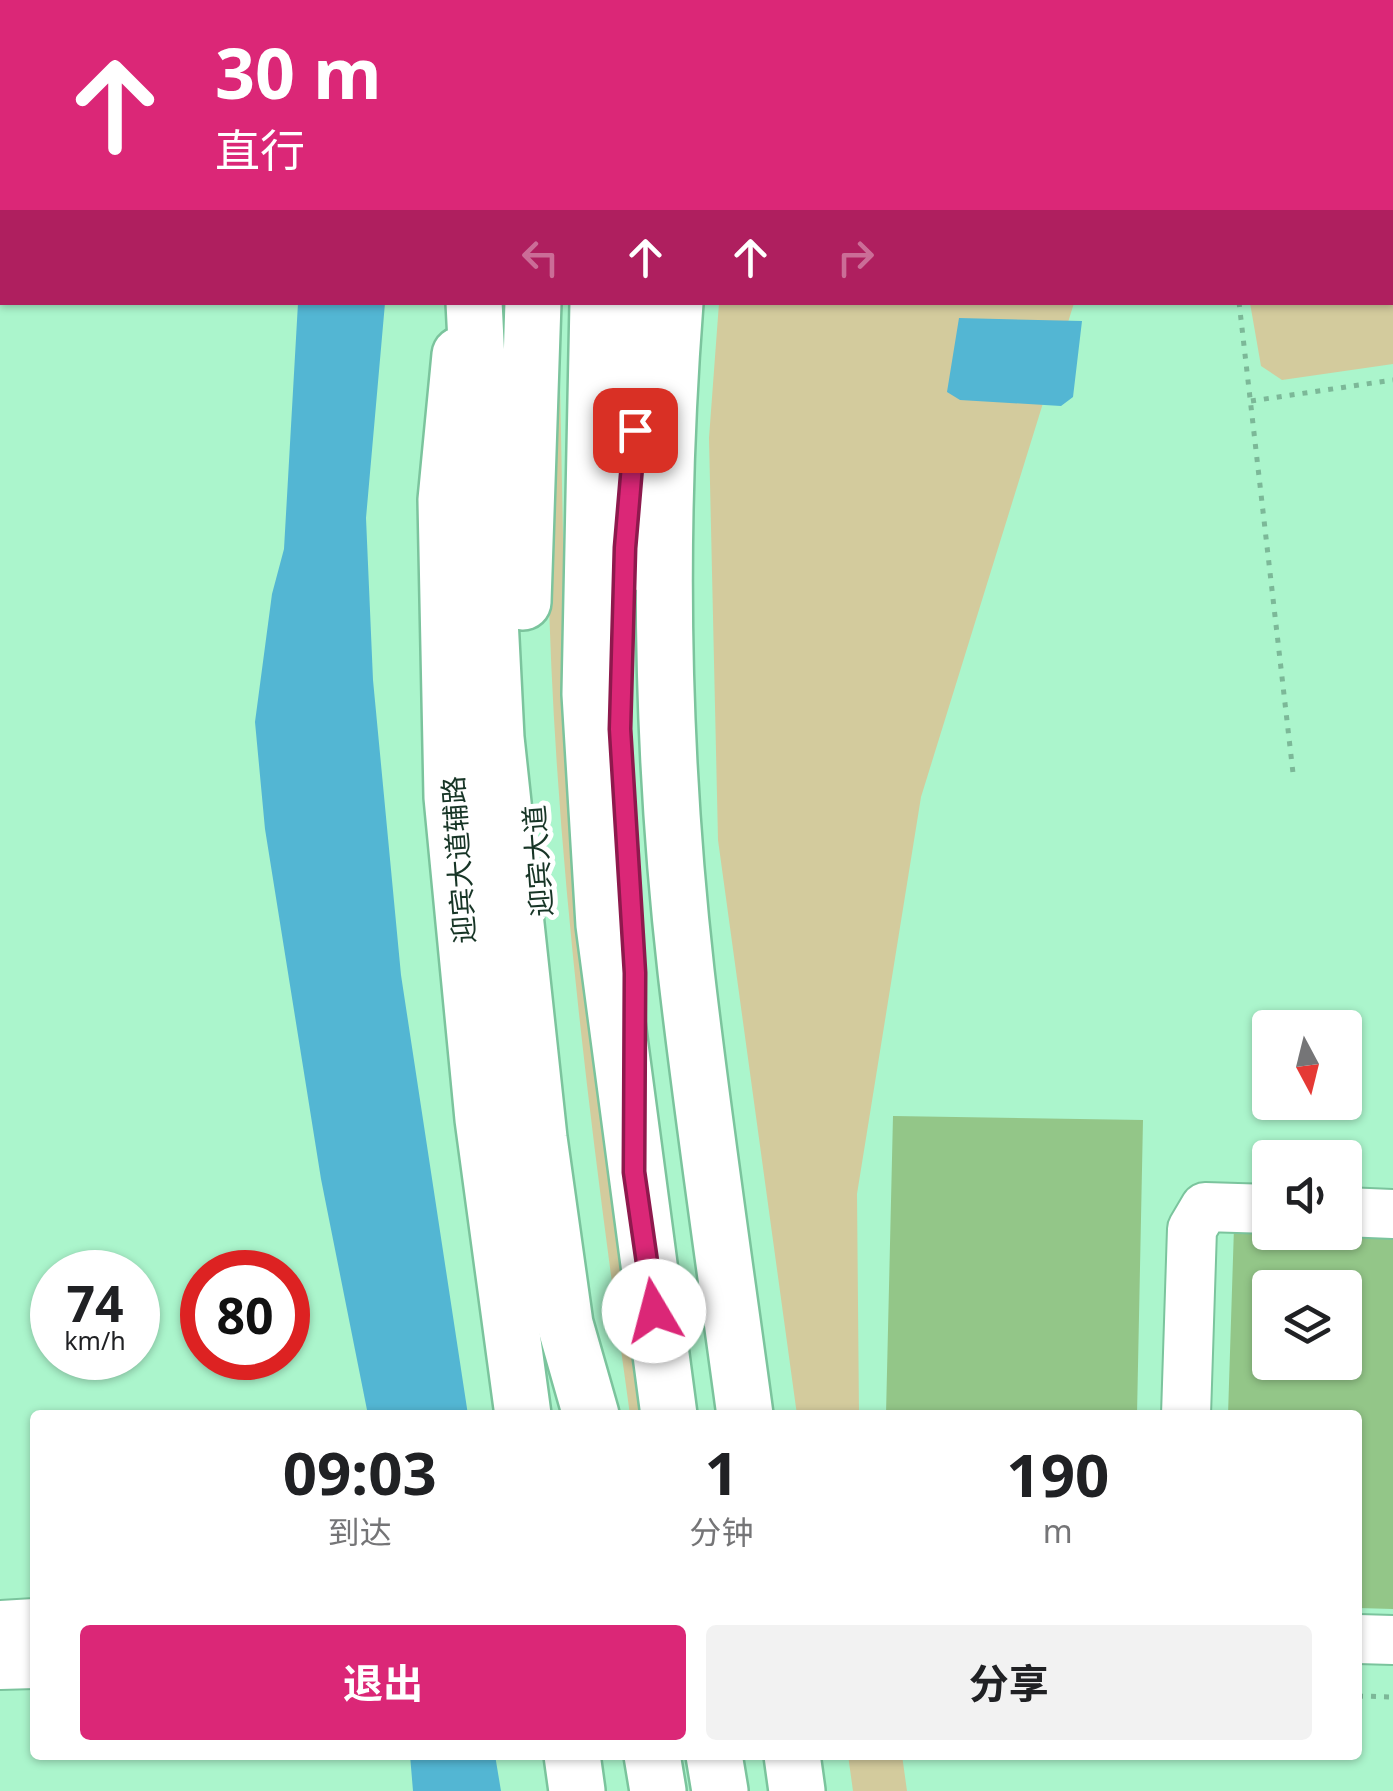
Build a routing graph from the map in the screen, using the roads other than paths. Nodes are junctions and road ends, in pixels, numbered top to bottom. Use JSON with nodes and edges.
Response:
{"nodes":[{"id":1,"x":465,"y":305,"type":"edge"},
{"id":2,"x":474,"y":305,"type":"edge"},
{"id":3,"x":532,"y":305,"type":"edge"},
{"id":4,"x":598,"y":305,"type":"edge"},
{"id":5,"x":648,"y":305,"type":"edge"},
{"id":6,"x":674,"y":305,"type":"edge"},
{"id":7,"x":634,"y":1172,"type":"junction"},
{"id":8,"x":1252,"y":1209,"type":"edge"},
{"id":9,"x":1362,"y":1213,"type":"edge"},
{"id":10,"x":1393,"y":1214,"type":"edge"},
{"id":11,"x":522,"y":1410,"type":"edge"},
{"id":12,"x":591,"y":1410,"type":"edge"},
{"id":13,"x":603,"y":1410,"type":"edge"},
{"id":14,"x":668,"y":1410,"type":"edge"},
{"id":15,"x":744,"y":1410,"type":"edge"},
{"id":16,"x":1186,"y":1410,"type":"edge"},
{"id":17,"x":30,"y":1623,"type":"edge"},
{"id":18,"x":0,"y":1625,"type":"edge"},
{"id":19,"x":1362,"y":1639,"type":"edge"},
{"id":20,"x":1393,"y":1640,"type":"edge"},
{"id":21,"x":30,"y":1664,"type":"edge"},
{"id":22,"x":0,"y":1666,"type":"edge"},
{"id":23,"x":573,"y":1760,"type":"edge"},
{"id":24,"x":653,"y":1760,"type":"edge"},
{"id":25,"x":715,"y":1760,"type":"edge"},
{"id":26,"x":793,"y":1760,"type":"edge"},
{"id":27,"x":577,"y":1791,"type":"edge"},
{"id":28,"x":658,"y":1791,"type":"edge"},
{"id":29,"x":720,"y":1791,"type":"edge"},
{"id":30,"x":797,"y":1791,"type":"edge"}],
"edges":[{"from":1,"to":11,"type":"main road","name":"迎宾大道辅路"},
{"from":2,"to":12,"type":"main road"},
{"from":3,"to":13,"type":"main road","name":"迎宾大道"},
{"from":4,"to":7,"type":"main road"},
{"from":5,"to":7,"type":"main road"},
{"from":6,"to":15,"type":"main road"},
{"from":7,"to":14,"type":"main road"},
{"from":8,"to":16,"type":"street"},
{"from":9,"to":10,"type":"street"},
{"from":17,"to":18,"type":"street"},
{"from":19,"to":20,"type":"street"},
{"from":21,"to":22,"type":"street"},
{"from":23,"to":27,"type":"main road"},
{"from":24,"to":28,"type":"main road"},
{"from":25,"to":29,"type":"main road"},
{"from":26,"to":30,"type":"main road"}]}
